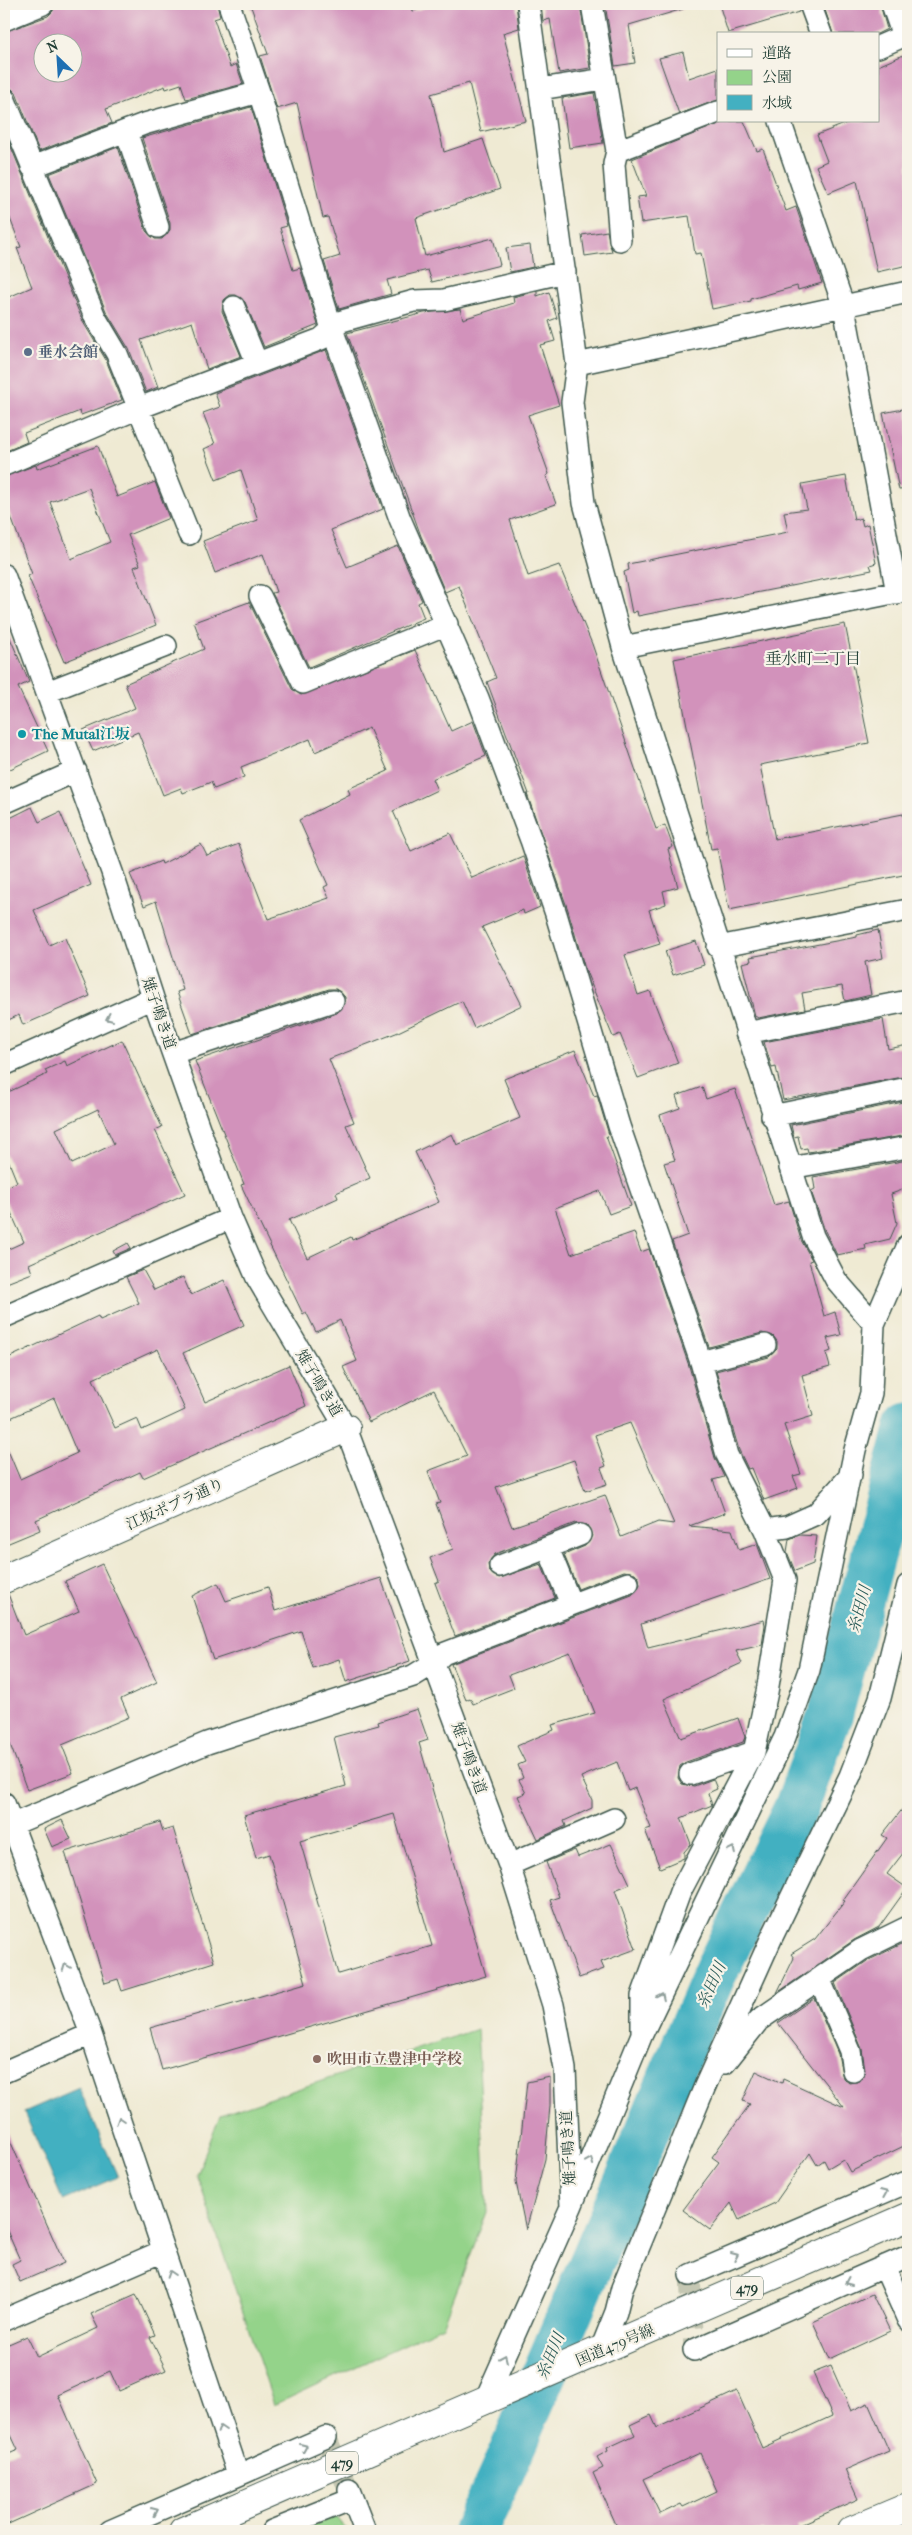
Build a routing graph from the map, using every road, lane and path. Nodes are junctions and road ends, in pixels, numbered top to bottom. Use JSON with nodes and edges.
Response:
{"nodes":[{"id":1,"x":43,"y":4,"type":"edge"},
{"id":2,"x":229,"y":4,"type":"edge"},
{"id":3,"x":528,"y":4,"type":"edge"},
{"id":4,"x":592,"y":4,"type":"edge"},
{"id":5,"x":810,"y":4,"type":"edge"},
{"id":6,"x":892,"y":4,"type":"edge"},
{"id":7,"x":4,"y":20,"type":"edge"},
{"id":8,"x":819,"y":32,"type":"edge"},
{"id":9,"x":906,"y":35,"type":"edge"},
{"id":10,"x":880,"y":46,"type":"edge"},
{"id":11,"x":604,"y":79,"type":"junction"},
{"id":12,"x":540,"y":89,"type":"junction"},
{"id":13,"x":259,"y":92,"type":"junction"},
{"id":14,"x":4,"y":98,"type":"edge"},
{"id":15,"x":717,"y":112,"type":"edge"},
{"id":16,"x":780,"y":122,"type":"edge"},
{"id":17,"x":126,"y":131,"type":"junction"},
{"id":18,"x":617,"y":151,"type":"junction"},
{"id":19,"x":32,"y":167,"type":"junction"},
{"id":20,"x":158,"y":227,"type":"dead end"},
{"id":21,"x":620,"y":240,"type":"dead end"},
{"id":22,"x":564,"y":272,"type":"junction"},
{"id":23,"x":908,"y":292,"type":"edge"},
{"id":24,"x":234,"y":306,"type":"dead end"},
{"id":25,"x":844,"y":307,"type":"junction"},
{"id":26,"x":332,"y":329,"type":"junction"},
{"id":27,"x":256,"y":363,"type":"junction"},
{"id":28,"x":577,"y":364,"type":"junction"},
{"id":29,"x":139,"y":408,"type":"junction"},
{"id":30,"x":4,"y":465,"type":"edge"},
{"id":31,"x":189,"y":534,"type":"dead end"},
{"id":32,"x":4,"y":576,"type":"edge"},
{"id":33,"x":903,"y":592,"type":"edge"},
{"id":34,"x":260,"y":596,"type":"dead end"},
{"id":35,"x":446,"y":624,"type":"junction"},
{"id":36,"x":166,"y":646,"type":"dead end"},
{"id":37,"x":623,"y":647,"type":"junction"},
{"id":38,"x":47,"y":692,"type":"junction"},
{"id":39,"x":76,"y":771,"type":"junction"},
{"id":40,"x":4,"y":802,"type":"edge"},
{"id":41,"x":908,"y":910,"type":"edge"},
{"id":42,"x":718,"y":947,"type":"junction"},
{"id":43,"x":153,"y":998,"type":"junction"},
{"id":44,"x":332,"y":1001,"type":"dead end"},
{"id":45,"x":908,"y":1001,"type":"edge"},
{"id":46,"x":746,"y":1033,"type":"junction"},
{"id":47,"x":173,"y":1053,"type":"junction"},
{"id":48,"x":4,"y":1065,"type":"edge"},
{"id":49,"x":908,"y":1088,"type":"edge"},
{"id":50,"x":772,"y":1116,"type":"junction"},
{"id":51,"x":908,"y":1147,"type":"edge"},
{"id":52,"x":790,"y":1168,"type":"junction"},
{"id":53,"x":231,"y":1218,"type":"junction"},
{"id":54,"x":908,"y":1245,"type":"edge"},
{"id":55,"x":4,"y":1317,"type":"edge"},
{"id":56,"x":874,"y":1324,"type":"junction"},
{"id":57,"x":765,"y":1346,"type":"dead end"},
{"id":58,"x":701,"y":1362,"type":"junction"},
{"id":59,"x":346,"y":1428,"type":"junction"},
{"id":60,"x":851,"y":1474,"type":"junction"},
{"id":61,"x":765,"y":1530,"type":"junction"},
{"id":62,"x":580,"y":1535,"type":"dead end"},
{"id":63,"x":548,"y":1548,"type":"junction"},
{"id":64,"x":500,"y":1566,"type":"dead end"},
{"id":65,"x":4,"y":1579,"type":"edge"},
{"id":66,"x":628,"y":1583,"type":"dead end"},
{"id":67,"x":908,"y":1585,"type":"edge"},
{"id":68,"x":572,"y":1604,"type":"junction"},
{"id":69,"x":434,"y":1663,"type":"junction"},
{"id":70,"x":754,"y":1752,"type":"junction"},
{"id":71,"x":690,"y":1774,"type":"dead end"},
{"id":72,"x":4,"y":1803,"type":"edge"},
{"id":73,"x":614,"y":1819,"type":"dead end"},
{"id":74,"x":8,"y":1826,"type":"edge"},
{"id":75,"x":509,"y":1865,"type":"junction"},
{"id":76,"x":908,"y":1927,"type":"edge"},
{"id":77,"x":819,"y":1978,"type":"junction"},
{"id":78,"x":91,"y":2034,"type":"junction"},
{"id":79,"x":642,"y":2034,"type":"junction"},
{"id":80,"x":853,"y":2071,"type":"dead end"},
{"id":81,"x":4,"y":2072,"type":"edge"},
{"id":82,"x":706,"y":2086,"type":"junction"},
{"id":83,"x":908,"y":2182,"type":"edge"},
{"id":84,"x":571,"y":2207,"type":"junction"},
{"id":85,"x":908,"y":2218,"type":"edge"},
{"id":86,"x":163,"y":2251,"type":"junction"},
{"id":87,"x":908,"y":2256,"type":"edge"},
{"id":88,"x":884,"y":2266,"type":"junction"},
{"id":89,"x":690,"y":2275,"type":"dead end"},
{"id":90,"x":4,"y":2320,"type":"edge"},
{"id":91,"x":908,"y":2320,"type":"edge"},
{"id":92,"x":694,"y":2350,"type":"dead end"},
{"id":93,"x":593,"y":2355,"type":"junction"},
{"id":94,"x":492,"y":2399,"type":"junction"},
{"id":95,"x":326,"y":2437,"type":"dead end"},
{"id":96,"x":238,"y":2474,"type":"junction"},
{"id":97,"x":908,"y":2506,"type":"edge"},
{"id":98,"x":110,"y":2531,"type":"edge"},
{"id":99,"x":183,"y":2531,"type":"edge"},
{"id":100,"x":272,"y":2531,"type":"edge"},
{"id":101,"x":364,"y":2531,"type":"edge"},
{"id":102,"x":851,"y":2531,"type":"edge"}],
"edges":[{"from":1,"to":7,"type":"street"},
{"from":2,"to":13,"type":"street"},
{"from":3,"to":12,"type":"street"},
{"from":4,"to":11,"type":"street"},
{"from":5,"to":8,"type":"street"},
{"from":6,"to":9,"type":"street"},
{"from":9,"to":10,"type":"street"},
{"from":11,"to":12,"type":"street"},
{"from":11,"to":18,"type":"street"},
{"from":12,"to":22,"type":"street"},
{"from":13,"to":17,"type":"street"},
{"from":13,"to":26,"type":"street"},
{"from":14,"to":19,"type":"street"},
{"from":15,"to":18,"type":"street"},
{"from":16,"to":25,"type":"street"},
{"from":17,"to":19,"type":"street"},
{"from":17,"to":20,"type":"street"},
{"from":18,"to":21,"type":"street"},
{"from":19,"to":29,"type":"street"},
{"from":22,"to":26,"type":"street"},
{"from":22,"to":28,"type":"street"},
{"from":23,"to":25,"type":"street"},
{"from":24,"to":27,"type":"street"},
{"from":25,"to":28,"type":"street"},
{"from":25,"to":33,"type":"street"},
{"from":26,"to":27,"type":"street"},
{"from":26,"to":35,"type":"street"},
{"from":27,"to":29,"type":"street"},
{"from":28,"to":37,"type":"street"},
{"from":29,"to":30,"type":"street"},
{"from":29,"to":31,"type":"street"},
{"from":32,"to":38,"type":"street","name":"雉子鳴き道"},
{"from":33,"to":37,"type":"street"},
{"from":34,"to":35,"type":"street"},
{"from":35,"to":58,"type":"street"},
{"from":36,"to":38,"type":"street"},
{"from":37,"to":42,"type":"street"},
{"from":38,"to":39,"type":"street","name":"雉子鳴き道"},
{"from":39,"to":40,"type":"street"},
{"from":39,"to":43,"type":"street","name":"雉子鳴き道"},
{"from":41,"to":42,"type":"street"},
{"from":42,"to":46,"type":"street"},
{"from":43,"to":47,"type":"street","name":"雉子鳴き道"},
{"from":43,"to":48,"type":"street","one_way":true},
{"from":44,"to":47,"type":"street"},
{"from":45,"to":46,"type":"street"},
{"from":46,"to":50,"type":"street"},
{"from":47,"to":53,"type":"street","name":"雉子鳴き道"},
{"from":49,"to":50,"type":"street"},
{"from":50,"to":52,"type":"street"},
{"from":51,"to":52,"type":"street"},
{"from":52,"to":56,"type":"street"},
{"from":53,"to":55,"type":"street"},
{"from":53,"to":59,"type":"street","name":"雉子鳴き道"},
{"from":54,"to":56,"type":"street"},
{"from":56,"to":60,"type":"street"},
{"from":57,"to":58,"type":"street"},
{"from":58,"to":61,"type":"street"},
{"from":59,"to":65,"type":"main road","name":"江坂ポプラ通り"},
{"from":59,"to":69,"type":"street","name":"雉子鳴き道"},
{"from":60,"to":61,"type":"street"},
{"from":79,"to":60,"type":"street","one_way":true},
{"from":61,"to":70,"type":"street"},
{"from":62,"to":63,"type":"street"},
{"from":63,"to":64,"type":"street"},
{"from":63,"to":68,"type":"street"},
{"from":66,"to":68,"type":"street"},
{"from":67,"to":82,"type":"street"},
{"from":68,"to":69,"type":"street"},
{"from":69,"to":74,"type":"street"},
{"from":69,"to":75,"type":"street","name":"雉子鳴き道"},
{"from":70,"to":71,"type":"street"},
{"from":70,"to":79,"type":"street"},
{"from":72,"to":74,"type":"street"},
{"from":73,"to":75,"type":"street"},
{"from":78,"to":74,"type":"street","one_way":true},
{"from":75,"to":84,"type":"street","name":"雉子鳴き道"},
{"from":76,"to":77,"type":"street"},
{"from":77,"to":80,"type":"street"},
{"from":77,"to":82,"type":"street"},
{"from":78,"to":81,"type":"street"},
{"from":86,"to":78,"type":"street","one_way":true},
{"from":84,"to":79,"type":"street","one_way":true},
{"from":82,"to":93,"type":"street"},
{"from":89,"to":83,"type":"street","one_way":true},
{"from":94,"to":84,"type":"street","one_way":true},
{"from":85,"to":93,"type":"main road","name":"国道479号線","number":"479"},
{"from":86,"to":90,"type":"street"},
{"from":96,"to":86,"type":"street","one_way":true},
{"from":87,"to":88,"type":"street"},
{"from":88,"to":91,"type":"street"},
{"from":88,"to":92,"type":"street","one_way":true},
{"from":93,"to":94,"type":"main road","name":"国道479号線","number":"479"},
{"from":94,"to":99,"type":"main road","name":"国道479号線","number":"479"},
{"from":96,"to":95,"type":"street","one_way":true},
{"from":98,"to":96,"type":"street","one_way":true},
{"from":97,"to":102,"type":"main road"},
{"from":100,"to":101,"type":"street"}]}
